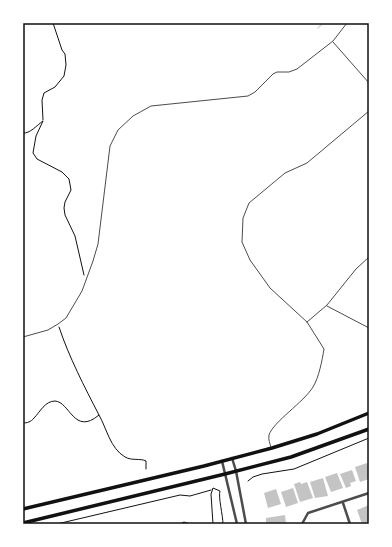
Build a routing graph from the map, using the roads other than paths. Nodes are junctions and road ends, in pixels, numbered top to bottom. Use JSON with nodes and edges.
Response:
{"nodes":[{"id":1,"x":346,"y":23,"type":"edge"},
{"id":2,"x":332,"y":41,"type":"junction"},
{"id":3,"x":369,"y":83,"type":"edge"},
{"id":4,"x":369,"y":111,"type":"edge"},
{"id":5,"x":369,"y":257,"type":"edge"},
{"id":6,"x":327,"y":305,"type":"junction"},
{"id":7,"x":307,"y":322,"type":"junction"},
{"id":8,"x":369,"y":328,"type":"edge"},
{"id":9,"x":23,"y":337,"type":"edge"},
{"id":10,"x":369,"y":413,"type":"edge"},
{"id":11,"x":369,"y":429,"type":"edge"},
{"id":12,"x":272,"y":448,"type":"junction"},
{"id":13,"x":232,"y":458,"type":"junction"},
{"id":14,"x":222,"y":461,"type":"junction"},
{"id":15,"x":236,"y":471,"type":"junction"},
{"id":16,"x":225,"y":474,"type":"junction"},
{"id":17,"x":369,"y":493,"type":"edge"},
{"id":18,"x":343,"y":502,"type":"junction"},
{"id":19,"x":23,"y":509,"type":"edge"},
{"id":20,"x":23,"y":523,"type":"edge"},
{"id":21,"x":237,"y":524,"type":"edge"},
{"id":22,"x":246,"y":524,"type":"edge"},
{"id":23,"x":302,"y":524,"type":"edge"},
{"id":24,"x":350,"y":524,"type":"edge"}],
"edges":[{"from":1,"to":2,"type":"lane"},
{"from":2,"to":3,"type":"lane"},
{"from":2,"to":9,"type":"lane"},
{"from":4,"to":7,"type":"lane"},
{"from":5,"to":6,"type":"lane"},
{"from":6,"to":7,"type":"lane"},
{"from":6,"to":8,"type":"lane"},
{"from":7,"to":12,"type":"lane"},
{"from":10,"to":12,"type":"main road"},
{"from":11,"to":15,"type":"main road"},
{"from":12,"to":13,"type":"main road"},
{"from":13,"to":14,"type":"main road"},
{"from":13,"to":15,"type":"street"},
{"from":14,"to":16,"type":"street"},
{"from":14,"to":19,"type":"main road"},
{"from":15,"to":16,"type":"main road"},
{"from":15,"to":22,"type":"street"},
{"from":16,"to":20,"type":"main road"},
{"from":16,"to":21,"type":"street"},
{"from":17,"to":18,"type":"street"},
{"from":18,"to":23,"type":"street"},
{"from":18,"to":24,"type":"street"}]}
